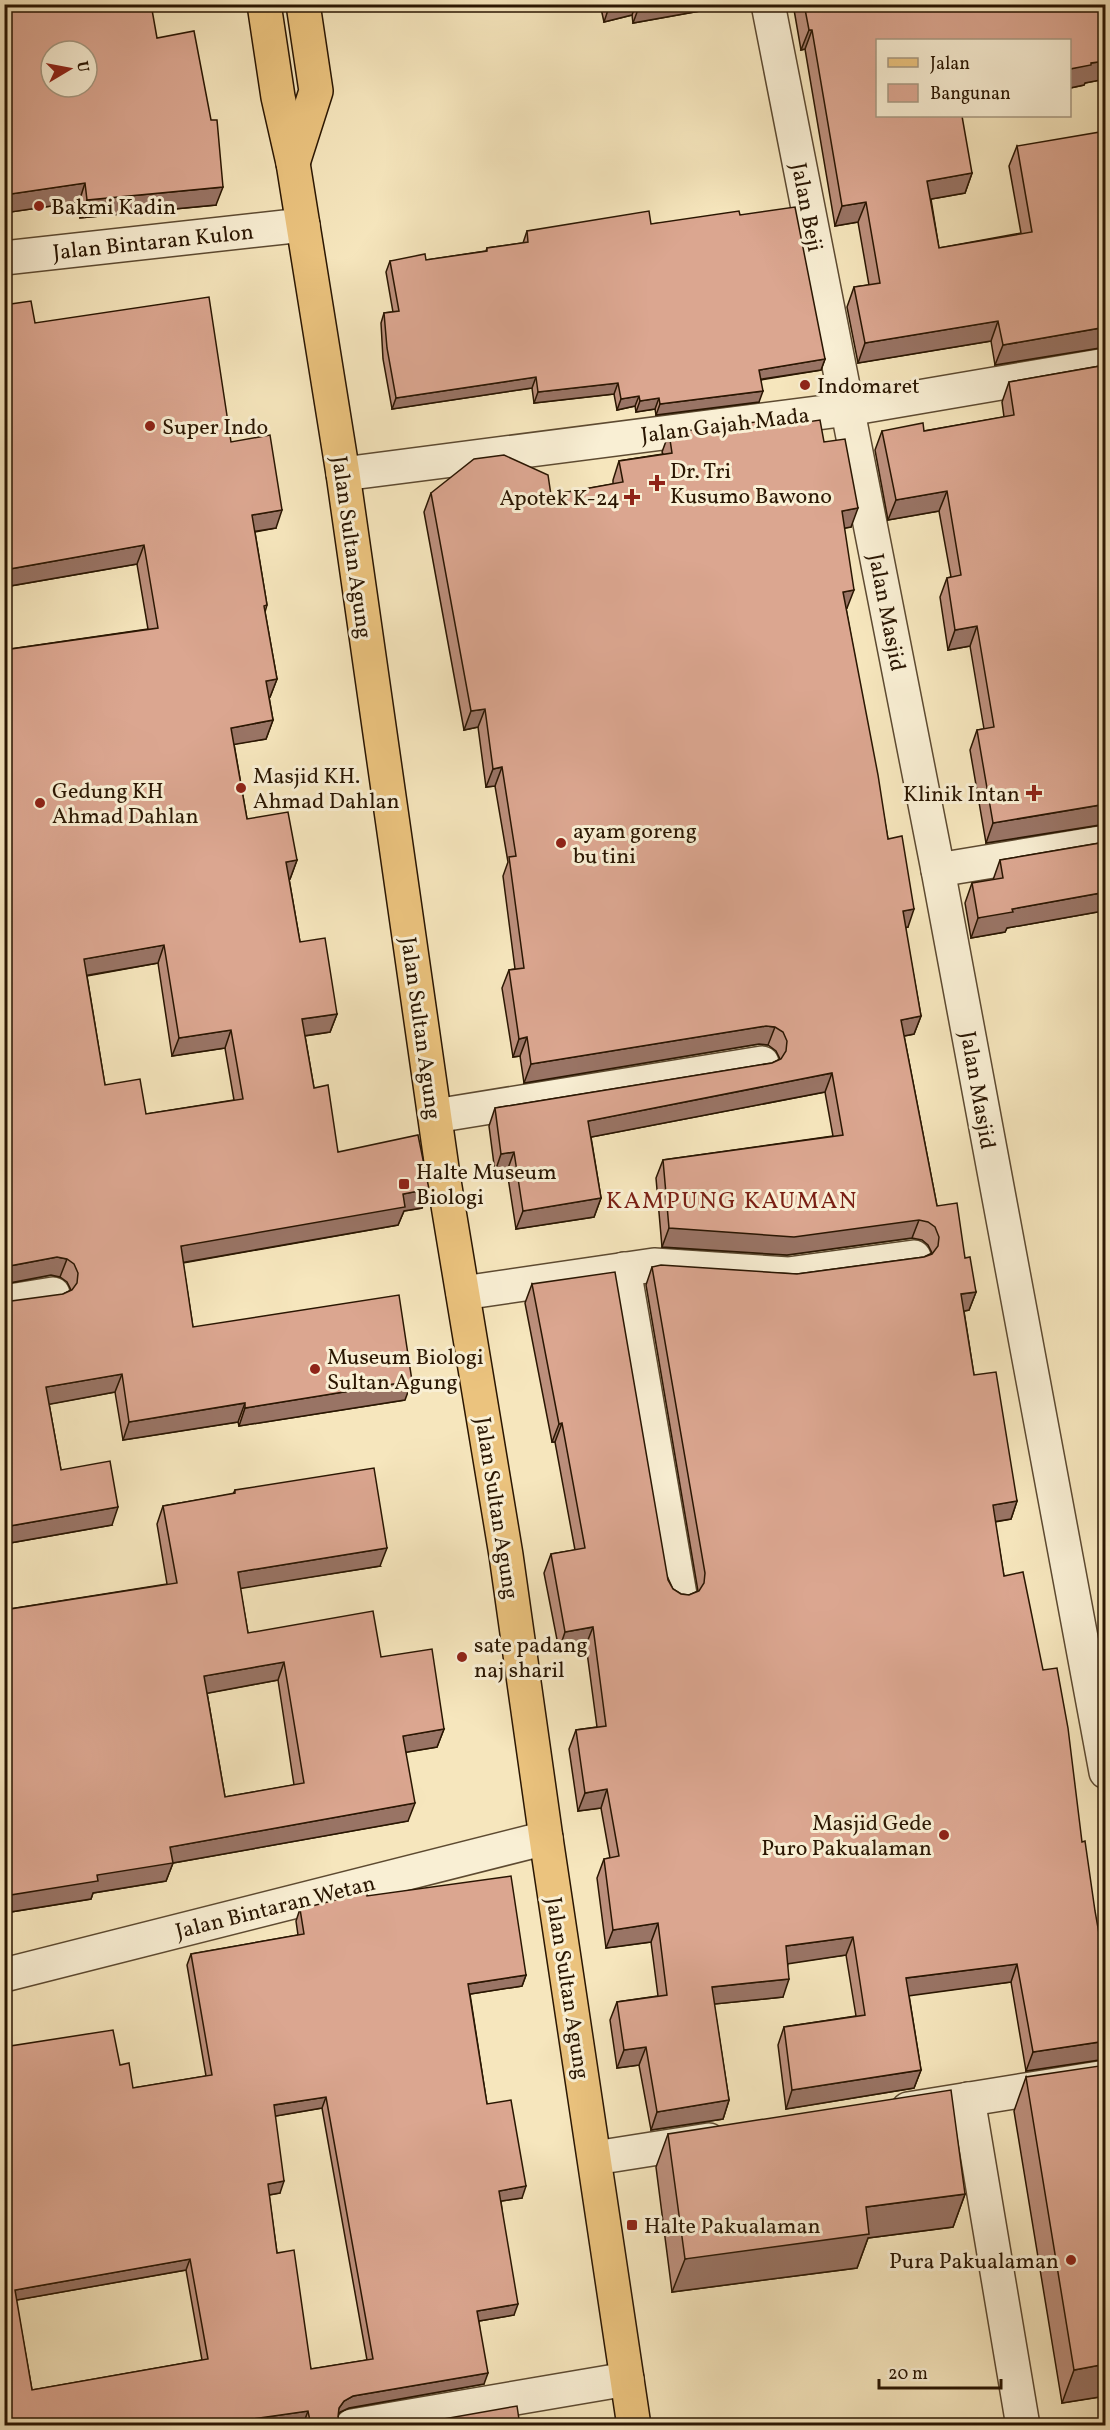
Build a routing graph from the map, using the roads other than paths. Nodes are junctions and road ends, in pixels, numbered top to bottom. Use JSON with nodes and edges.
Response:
{"nodes":[{"id":1,"x":264,"y":4,"type":"edge"},
{"id":2,"x":303,"y":4,"type":"edge"},
{"id":3,"x":768,"y":4,"type":"edge"},
{"id":4,"x":293,"y":164,"type":"junction"},
{"id":5,"x":303,"y":225,"type":"junction"},
{"id":6,"x":4,"y":258,"type":"edge"},
{"id":7,"x":1106,"y":365,"type":"edge"},
{"id":8,"x":848,"y":409,"type":"junction"},
{"id":9,"x":343,"y":474,"type":"junction"},
{"id":10,"x":1106,"y":842,"type":"edge"},
{"id":11,"x":938,"y":870,"type":"junction"},
{"id":12,"x":762,"y":1063,"type":"edge"},
{"id":13,"x":435,"y":1116,"type":"junction"},
{"id":14,"x":914,"y":1257,"type":"edge"},
{"id":15,"x":624,"y":1269,"type":"junction"},
{"id":16,"x":463,"y":1293,"type":"junction"},
{"id":17,"x":53,"y":1294,"type":"edge"},
{"id":18,"x":4,"y":1302,"type":"edge"},
{"id":19,"x":680,"y":1594,"type":"edge"},
{"id":20,"x":1106,"y":1772,"type":"edge"},
{"id":21,"x":546,"y":1838,"type":"junction"},
{"id":22,"x":4,"y":1975,"type":"edge"},
{"id":23,"x":1106,"y":2077,"type":"edge"},
{"id":24,"x":968,"y":2099,"type":"junction"},
{"id":25,"x":875,"y":2114,"type":"edge"},
{"id":26,"x":735,"y":2136,"type":"edge"},
{"id":27,"x":595,"y":2158,"type":"junction"},
{"id":28,"x":627,"y":2379,"type":"junction"},
{"id":29,"x":352,"y":2426,"type":"edge"},
{"id":30,"x":634,"y":2426,"type":"edge"},
{"id":31,"x":1023,"y":2426,"type":"edge"}],
"edges":[{"from":1,"to":4,"type":"main road","name":"Jalan Sultan Agung"},
{"from":2,"to":4,"type":"main road","name":"Jalan Sultan Agung"},
{"from":3,"to":8,"type":"street","name":"Jalan Beji"},
{"from":4,"to":5,"type":"main road","name":"Jalan Sultan Agung"},
{"from":5,"to":6,"type":"street","name":"Jalan Bintaran Kulon"},
{"from":5,"to":9,"type":"main road","name":"Jalan Sultan Agung"},
{"from":7,"to":8,"type":"street","name":"Jalan Gajah Mada"},
{"from":8,"to":9,"type":"street","name":"Jalan Gajah Mada"},
{"from":8,"to":11,"type":"street","name":"Jalan Masjid"},
{"from":9,"to":13,"type":"main road","name":"Jalan Sultan Agung"},
{"from":10,"to":11,"type":"street"},
{"from":11,"to":20,"type":"street","name":"Jalan Masjid"},
{"from":12,"to":13,"type":"street"},
{"from":13,"to":16,"type":"main road","name":"Jalan Sultan Agung"},
{"from":14,"to":15,"type":"street"},
{"from":15,"to":16,"type":"street"},
{"from":15,"to":19,"type":"street"},
{"from":16,"to":21,"type":"main road","name":"Jalan Sultan Agung"},
{"from":17,"to":18,"type":"street"},
{"from":21,"to":22,"type":"street","name":"Jalan Bintaran Wetan"},
{"from":21,"to":27,"type":"main road","name":"Jalan Sultan Agung"},
{"from":23,"to":24,"type":"street"},
{"from":24,"to":25,"type":"street"},
{"from":24,"to":31,"type":"street"},
{"from":26,"to":27,"type":"street"},
{"from":27,"to":28,"type":"main road","name":"Jalan Sultan Agung"},
{"from":28,"to":29,"type":"street"},
{"from":28,"to":30,"type":"main road","name":"Jalan Sultan Agung"}]}
